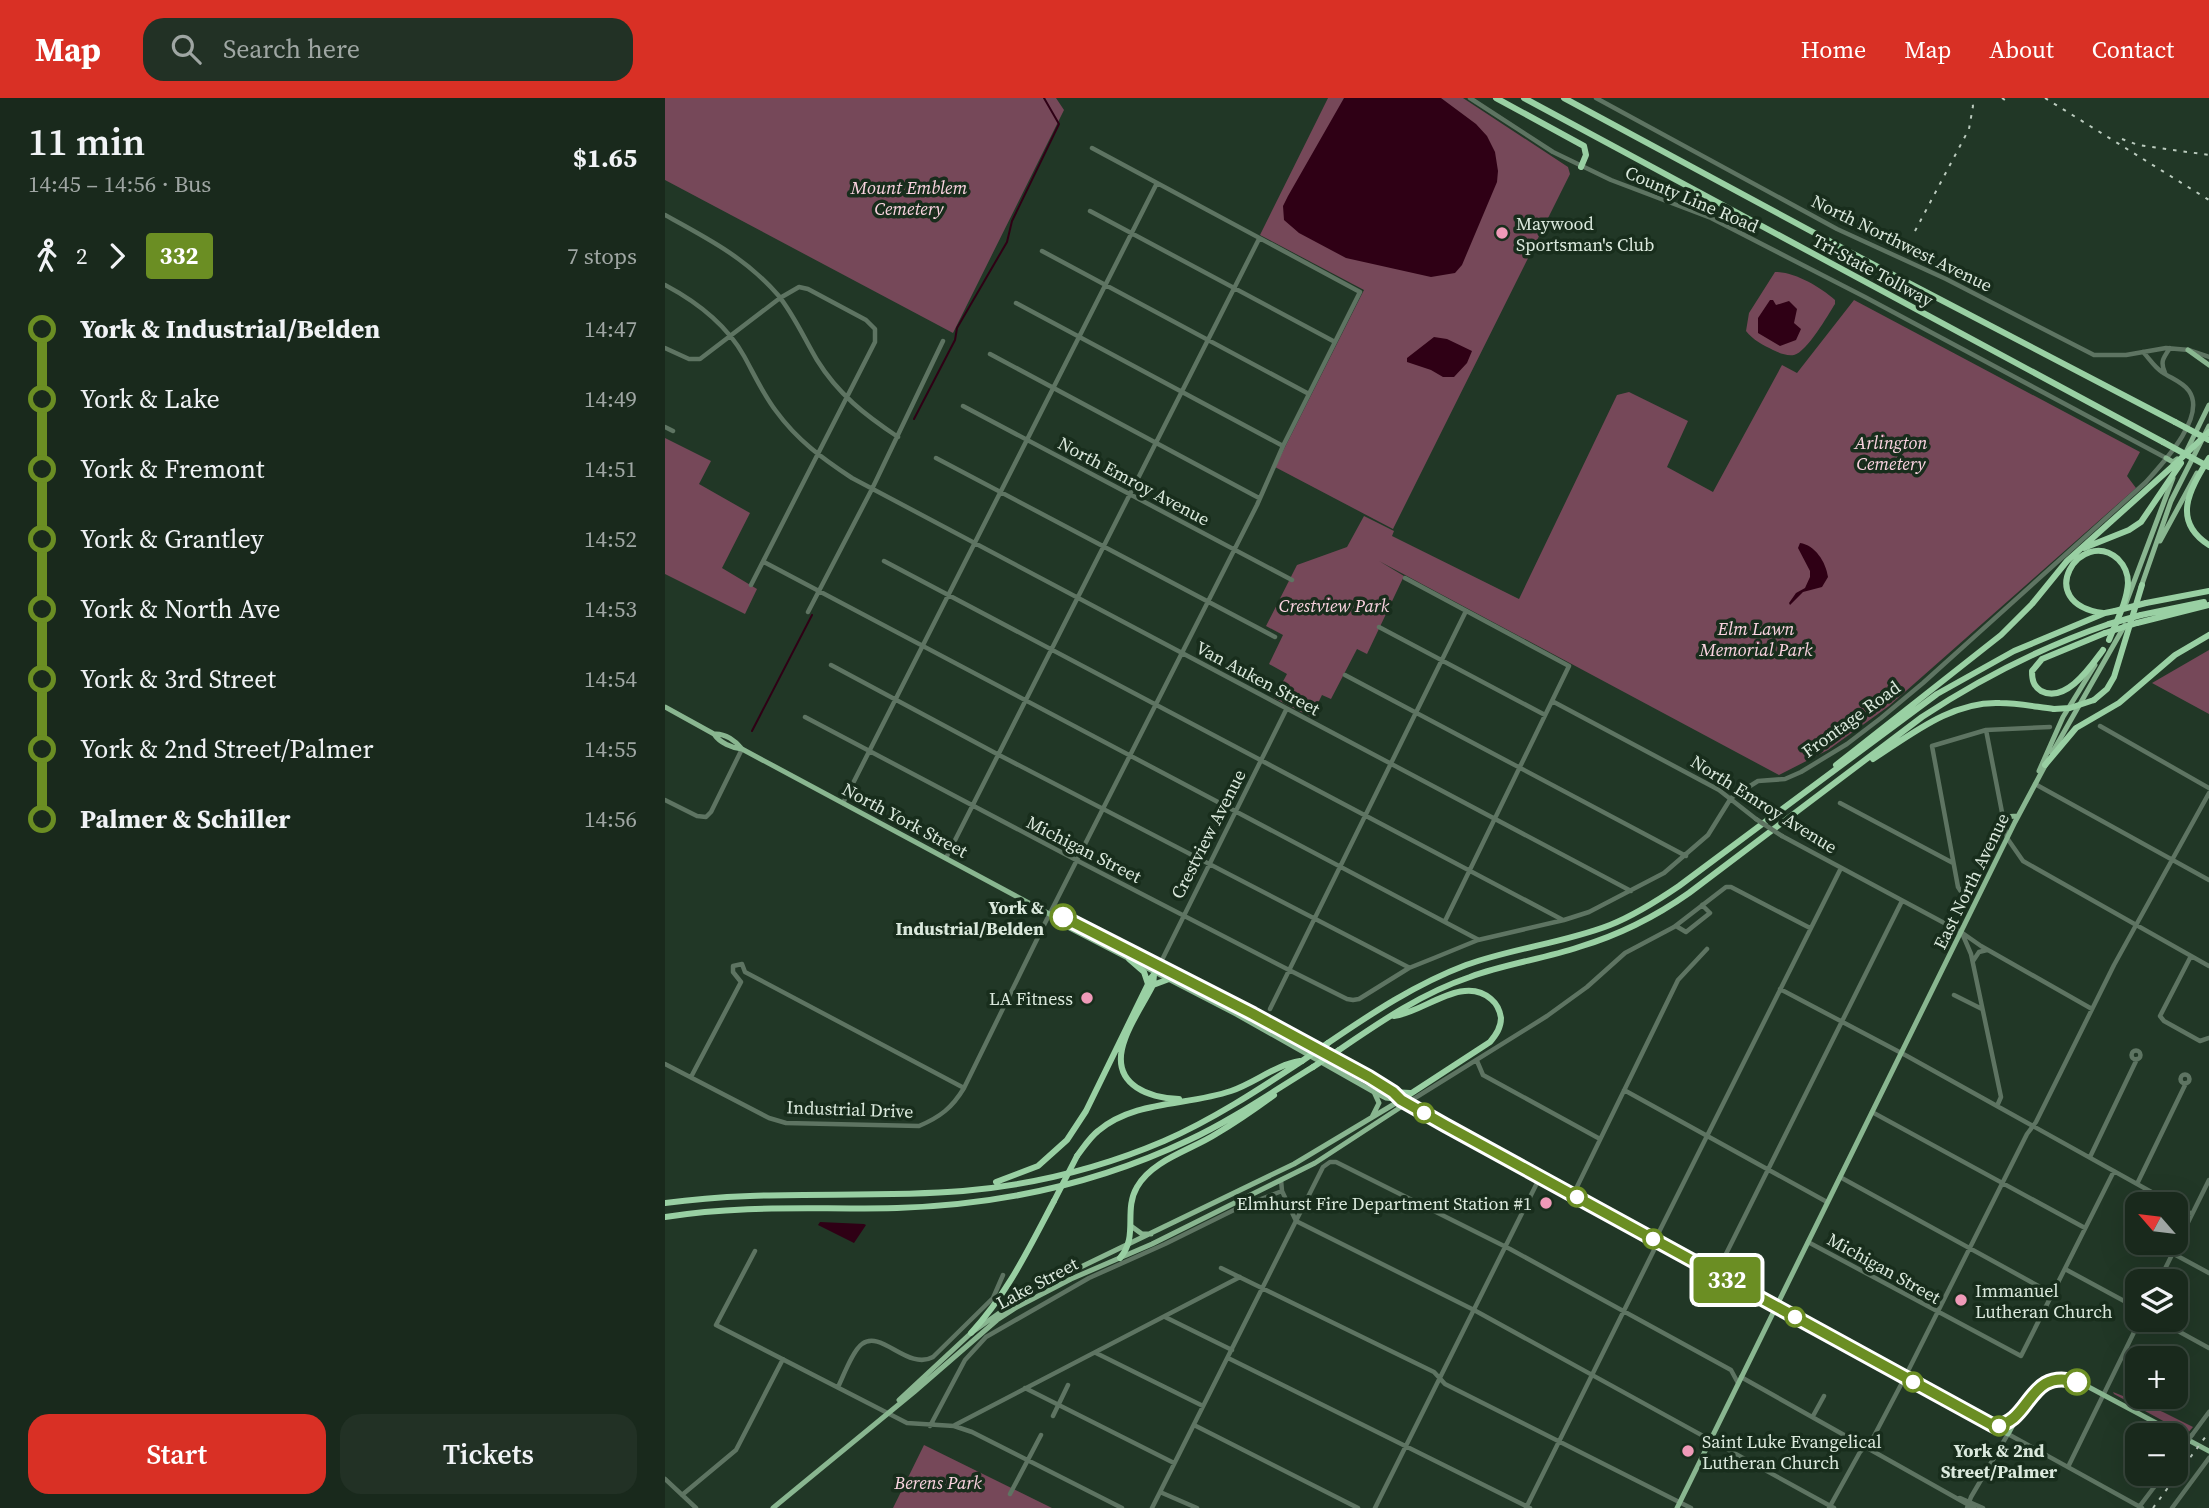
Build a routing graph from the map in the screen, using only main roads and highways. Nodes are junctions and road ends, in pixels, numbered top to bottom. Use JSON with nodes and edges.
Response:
{"nodes":[{"id":1,"x":1496,"y":98,"type":"edge"},
{"id":2,"x":1524,"y":98,"type":"edge"},
{"id":3,"x":1564,"y":98,"type":"edge"},
{"id":4,"x":1581,"y":167,"type":"road end"},
{"id":5,"x":2188,"y":350,"type":"road end"},
{"id":6,"x":2209,"y":365,"type":"edge"},
{"id":7,"x":2209,"y":405,"type":"edge"},
{"id":8,"x":2209,"y":426,"type":"edge"},
{"id":9,"x":2209,"y":432,"type":"edge"},
{"id":10,"x":2209,"y":440,"type":"edge"},
{"id":11,"x":2209,"y":457,"type":"edge"},
{"id":12,"x":2166,"y":458,"type":"road end"},
{"id":13,"x":2177,"y":462,"type":"junction"},
{"id":14,"x":2209,"y":467,"type":"edge"},
{"id":15,"x":2209,"y":545,"type":"edge"},
{"id":16,"x":2067,"y":561,"type":"junction"},
{"id":17,"x":2146,"y":572,"type":"junction"},
{"id":18,"x":2142,"y":585,"type":"junction"},
{"id":19,"x":2209,"y":590,"type":"edge"},
{"id":20,"x":2209,"y":603,"type":"edge"},
{"id":21,"x":2105,"y":613,"type":"junction"},
{"id":22,"x":2209,"y":635,"type":"edge"},
{"id":23,"x":2107,"y":636,"type":"junction"},
{"id":24,"x":2103,"y":650,"type":"junction"},
{"id":25,"x":665,"y":707,"type":"edge"},
{"id":26,"x":2045,"y":765,"type":"junction"},
{"id":27,"x":1842,"y":778,"type":"junction"},
{"id":28,"x":2034,"y":783,"type":"junction"},
{"id":29,"x":1775,"y":816,"type":"junction"},
{"id":30,"x":2017,"y":816,"type":"junction"},
{"id":31,"x":2003,"y":817,"type":"road end"},
{"id":32,"x":1052,"y":915,"type":"junction"},
{"id":33,"x":1129,"y":958,"type":"junction"},
{"id":34,"x":1156,"y":971,"type":"junction"},
{"id":35,"x":1169,"y":979,"type":"junction"},
{"id":36,"x":1150,"y":984,"type":"junction"},
{"id":37,"x":1389,"y":1017,"type":"junction"},
{"id":38,"x":1302,"y":1061,"type":"junction"},
{"id":39,"x":1313,"y":1068,"type":"junction"},
{"id":40,"x":1374,"y":1092,"type":"junction"},
{"id":41,"x":1393,"y":1092,"type":"junction"},
{"id":42,"x":1412,"y":1093,"type":"junction"},
{"id":43,"x":1198,"y":1099,"type":"junction"},
{"id":44,"x":1404,"y":1101,"type":"junction"},
{"id":45,"x":1368,"y":1121,"type":"junction"},
{"id":46,"x":964,"y":1191,"type":"junction"},
{"id":47,"x":665,"y":1203,"type":"edge"},
{"id":48,"x":665,"y":1217,"type":"edge"},
{"id":49,"x":1131,"y":1226,"type":"junction"},
{"id":50,"x":1154,"y":1233,"type":"junction"},
{"id":51,"x":1129,"y":1245,"type":"junction"},
{"id":52,"x":1120,"y":1258,"type":"junction"},
{"id":53,"x":1775,"y":1307,"type":"junction"},
{"id":54,"x":971,"y":1333,"type":"junction"},
{"id":55,"x":887,"y":1413,"type":"junction"},
{"id":56,"x":2020,"y":1413,"type":"junction"},
{"id":57,"x":1994,"y":1426,"type":"junction"},
{"id":58,"x":2209,"y":1451,"type":"edge"},
{"id":59,"x":1678,"y":1505,"type":"edge"},
{"id":60,"x":773,"y":1508,"type":"edge"}],
"edges":[{"from":1,"to":4,"type":"highway"},
{"from":2,"to":14,"type":"highway","name":"Tri-State Tollway","bridge":true},
{"from":3,"to":10,"type":"highway","name":"Tri-State Tollway","bridge":true},
{"from":5,"to":6,"type":"main road"},
{"from":7,"to":13,"type":"main road"},
{"from":8,"to":17,"type":"main road","name":"East North Avenue"},
{"from":9,"to":13,"type":"highway","bridge":true},
{"from":11,"to":15,"type":"highway"},
{"from":11,"to":17,"type":"main road"},
{"from":12,"to":13,"type":"main road"},
{"from":13,"to":16,"type":"highway"},
{"from":13,"to":16,"type":"highway"},
{"from":13,"to":23,"type":"main road"},
{"from":16,"to":29,"type":"highway"},
{"from":17,"to":18,"type":"main road","name":"East North Avenue"},
{"from":18,"to":26,"type":"main road","name":"East North Avenue"},
{"from":18,"to":27,"type":"highway","bridge":true},
{"from":19,"to":21,"type":"highway","bridge":true},
{"from":20,"to":23,"type":"highway","bridge":true},
{"from":20,"to":27,"type":"highway","bridge":true},
{"from":21,"to":23,"type":"highway"},
{"from":21,"to":29,"type":"highway"},
{"from":22,"to":26,"type":"highway"},
{"from":23,"to":24,"type":"main road"},
{"from":23,"to":24,"type":"highway"},
{"from":24,"to":28,"type":"main road"},
{"from":25,"to":32,"type":"main road","name":"North York Street"},
{"from":26,"to":28,"type":"main road","name":"East North Avenue"},
{"from":27,"to":37,"type":"highway"},
{"from":28,"to":30,"type":"main road","name":"East North Avenue"},
{"from":29,"to":38,"type":"highway","bridge":true},
{"from":30,"to":31,"type":"main road"},
{"from":30,"to":53,"type":"main road","name":"East North Avenue"},
{"from":32,"to":33,"type":"main road","name":"North York Street"},
{"from":32,"to":34,"type":"main road","name":"North York Street"},
{"from":33,"to":34,"type":"main road","name":"North York Street"},
{"from":33,"to":36,"type":"highway"},
{"from":34,"to":35,"type":"main road","name":"North York Street"},
{"from":34,"to":36,"type":"highway"},
{"from":34,"to":41,"type":"main road","name":"North York Street"},
{"from":35,"to":36,"type":"highway"},
{"from":35,"to":40,"type":"main road","name":"North York Street"},
{"from":36,"to":43,"type":"highway"},
{"from":36,"to":46,"type":"highway"},
{"from":37,"to":39,"type":"highway","bridge":true},
{"from":37,"to":42,"type":"highway"},
{"from":38,"to":43,"type":"highway"},
{"from":38,"to":46,"type":"highway"},
{"from":39,"to":48,"type":"highway"},
{"from":39,"to":49,"type":"highway"},
{"from":40,"to":44,"type":"main road","name":"North York Street"},
{"from":40,"to":45,"type":"main road"},
{"from":41,"to":42,"type":"highway"},
{"from":41,"to":44,"type":"main road","name":"North York Street"},
{"from":42,"to":44,"type":"highway"},
{"from":43,"to":54,"type":"highway","bridge":true},
{"from":44,"to":45,"type":"main road","name":"Lake Street"},
{"from":44,"to":52,"type":"main road","name":"Lake Street"},
{"from":44,"to":53,"type":"main road","name":"North York Street"},
{"from":45,"to":50,"type":"main road","name":"Lake Street"},
{"from":46,"to":47,"type":"highway"},
{"from":49,"to":50,"type":"main road"},
{"from":49,"to":51,"type":"highway"},
{"from":50,"to":51,"type":"main road","name":"Lake Street"},
{"from":51,"to":52,"type":"highway"},
{"from":51,"to":54,"type":"main road","name":"Lake Street"},
{"from":52,"to":55,"type":"main road","name":"Lake Street"},
{"from":53,"to":57,"type":"main road","name":"North York Street"},
{"from":53,"to":59,"type":"main road","name":"East North Avenue"},
{"from":54,"to":55,"type":"main road","name":"Lake Street"},
{"from":55,"to":60,"type":"main road","name":"Lake Street"},
{"from":56,"to":57,"type":"main road"},
{"from":56,"to":57,"type":"main road","name":"North York Street"},
{"from":56,"to":58,"type":"main road"}]}
